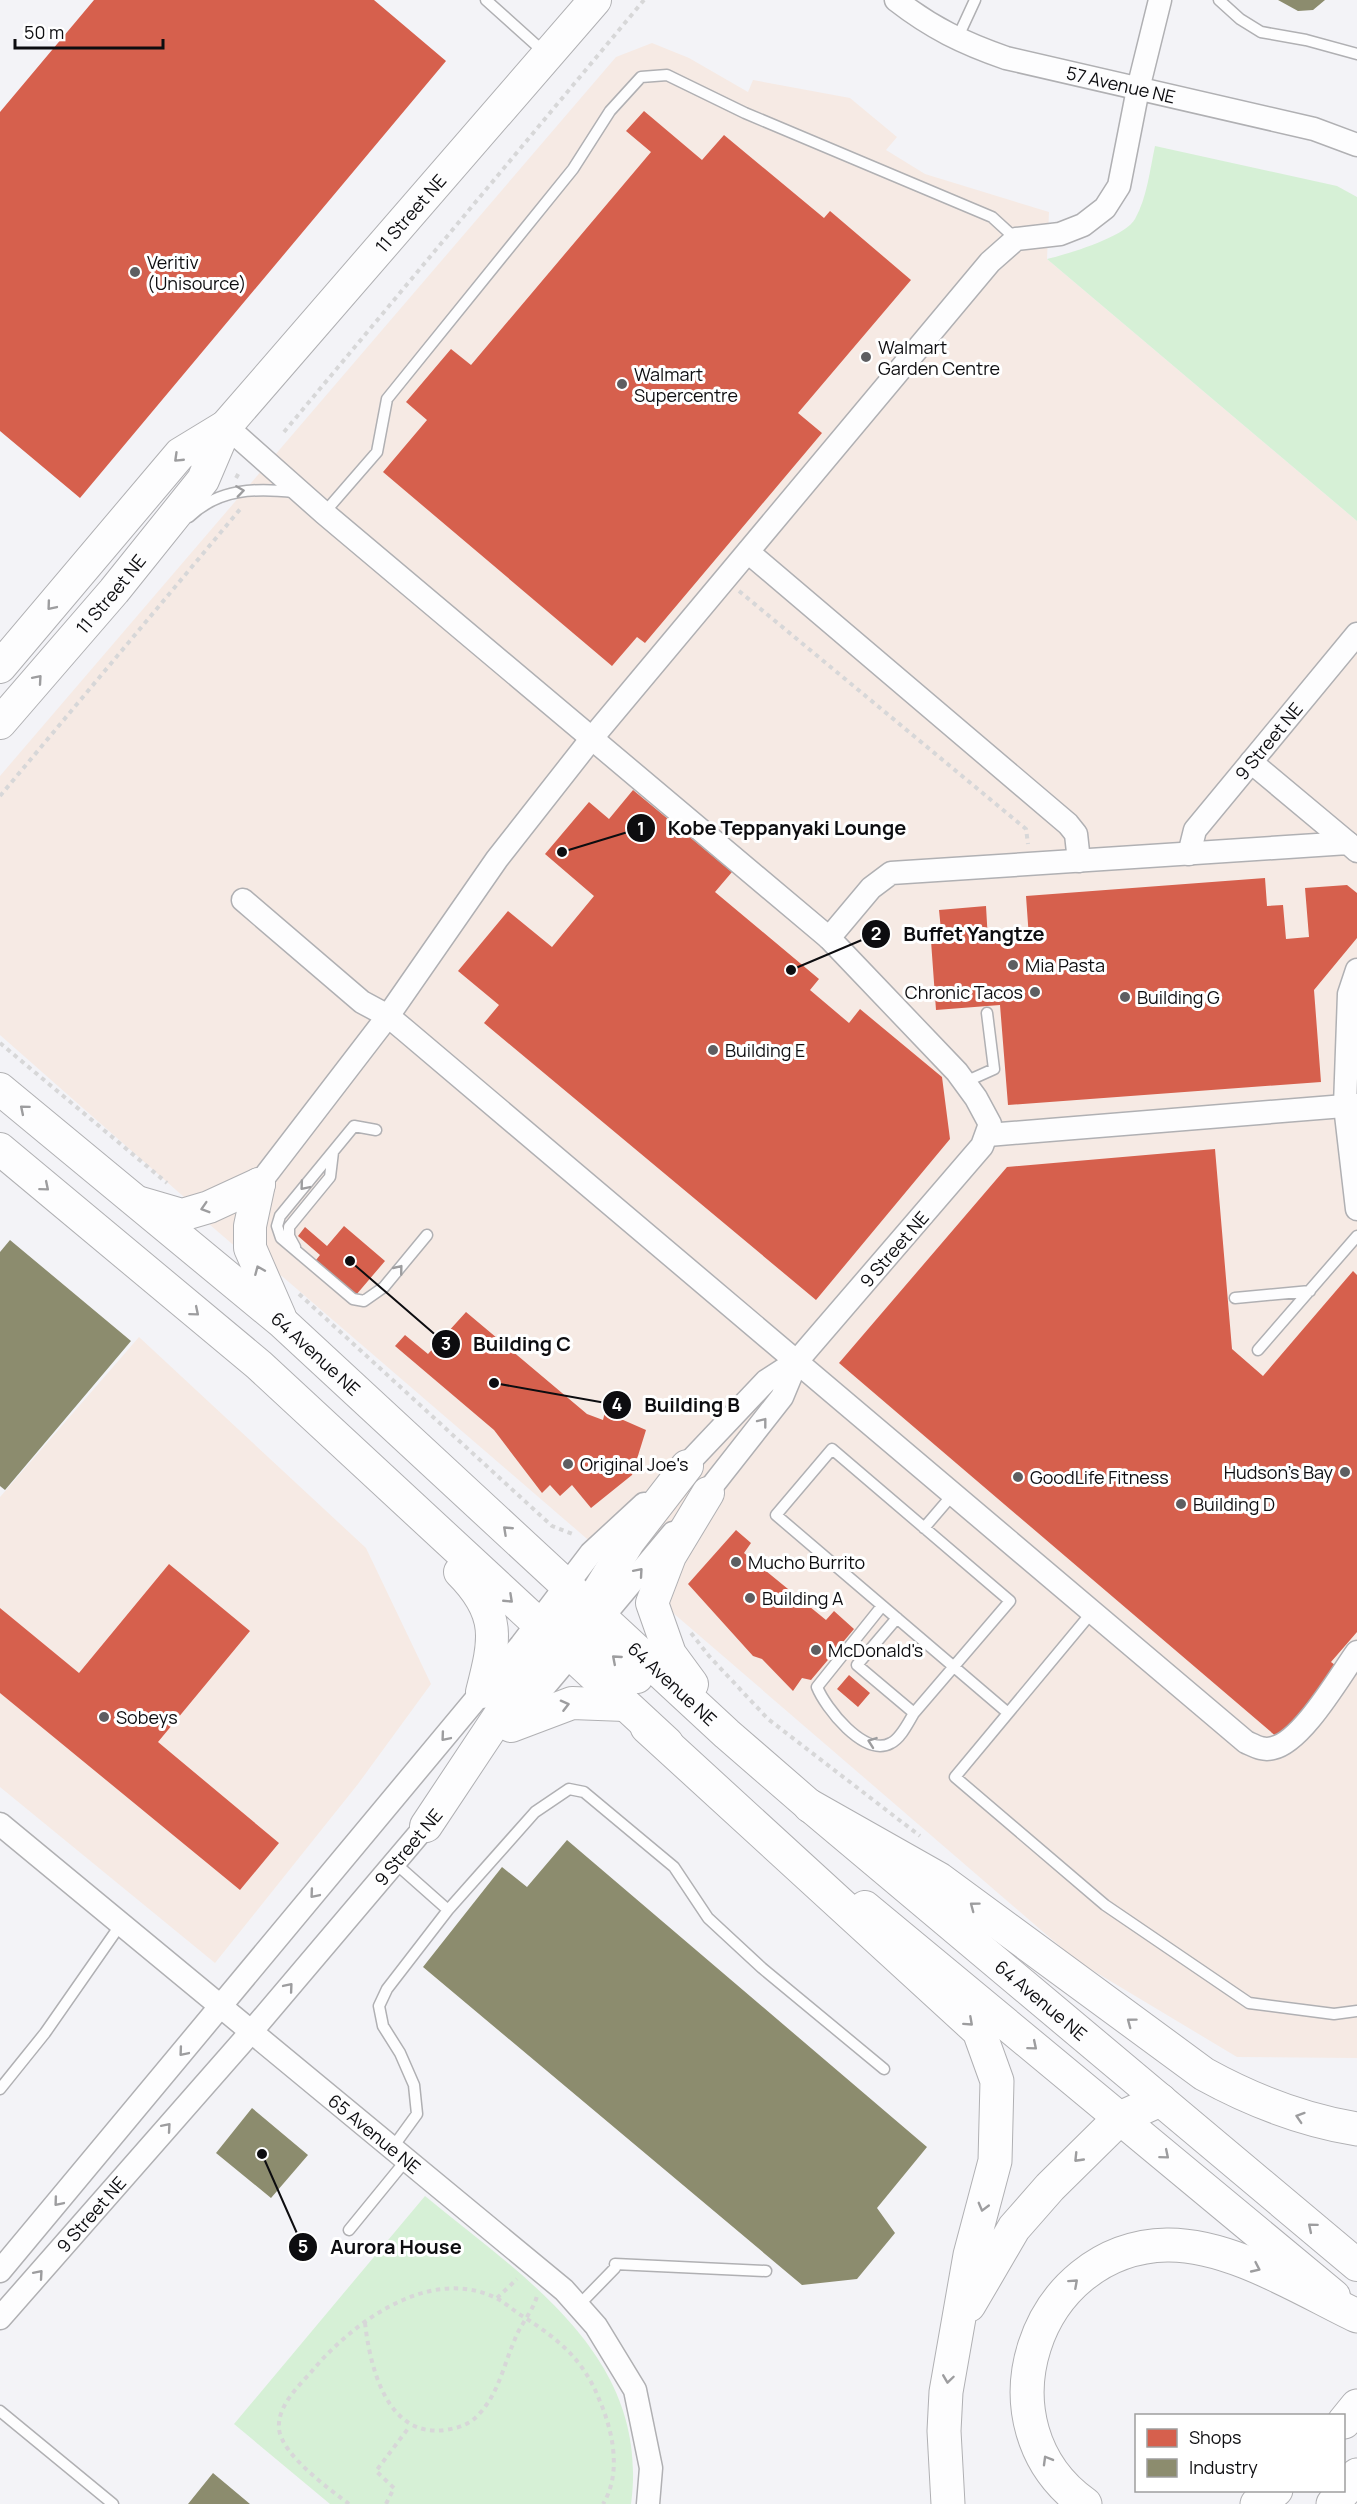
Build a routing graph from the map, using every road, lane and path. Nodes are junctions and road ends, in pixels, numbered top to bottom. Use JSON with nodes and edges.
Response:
{"nodes":[{"id":1,"x":486,"y":0,"type":"edge"},
{"id":2,"x":596,"y":0,"type":"edge"},
{"id":3,"x":644,"y":0,"type":"edge"},
{"id":4,"x":897,"y":0,"type":"edge"},
{"id":5,"x":975,"y":0,"type":"edge"},
{"id":6,"x":1160,"y":0,"type":"edge"},
{"id":7,"x":1219,"y":0,"type":"edge"},
{"id":8,"x":957,"y":39,"type":"junction"},
{"id":9,"x":1357,"y":54,"type":"edge"},
{"id":10,"x":547,"y":55,"type":"junction"},
{"id":11,"x":1138,"y":89,"type":"junction"},
{"id":12,"x":1356,"y":142,"type":"edge"},
{"id":13,"x":1016,"y":239,"type":"junction"},
{"id":14,"x":226,"y":426,"type":"junction"},
{"id":15,"x":284,"y":432,"type":"dead end"},
{"id":16,"x":240,"y":471,"type":"dead end"},
{"id":17,"x":236,"y":479,"type":"dead end"},
{"id":18,"x":300,"y":493,"type":"junction"},
{"id":19,"x":245,"y":503,"type":"dead end"},
{"id":20,"x":324,"y":513,"type":"junction"},
{"id":21,"x":748,"y":552,"type":"junction"},
{"id":22,"x":725,"y":579,"type":"junction"},
{"id":23,"x":114,"y":591,"type":"junction"},
{"id":24,"x":1357,"y":634,"type":"edge"},
{"id":25,"x":3,"y":664,"type":"edge"},
{"id":26,"x":0,"y":723,"type":"edge"},
{"id":27,"x":592,"y":738,"type":"junction"},
{"id":28,"x":1251,"y":762,"type":"junction"},
{"id":29,"x":0,"y":796,"type":"edge"},
{"id":30,"x":1352,"y":847,"type":"edge"},
{"id":31,"x":1189,"y":854,"type":"junction"},
{"id":32,"x":1080,"y":861,"type":"junction"},
{"id":33,"x":1030,"y":865,"type":"junction"},
{"id":34,"x":243,"y":900,"type":"dead end"},
{"id":35,"x":829,"y":938,"type":"junction"},
{"id":36,"x":1357,"y":970,"type":"edge"},
{"id":37,"x":987,"y":1013,"type":"dead end"},
{"id":38,"x":388,"y":1016,"type":"junction"},
{"id":39,"x":0,"y":1043,"type":"edge"},
{"id":40,"x":965,"y":1082,"type":"junction"},
{"id":41,"x":0,"y":1089,"type":"edge"},
{"id":42,"x":1351,"y":1106,"type":"edge"},
{"id":43,"x":376,"y":1130,"type":"dead end"},
{"id":44,"x":988,"y":1135,"type":"junction"},
{"id":45,"x":0,"y":1149,"type":"edge"},
{"id":46,"x":259,"y":1184,"type":"junction"},
{"id":47,"x":175,"y":1190,"type":"dead end"},
{"id":48,"x":134,"y":1201,"type":"junction"},
{"id":49,"x":1357,"y":1209,"type":"edge"},
{"id":50,"x":426,"y":1235,"type":"dead end"},
{"id":51,"x":1357,"y":1236,"type":"edge"},
{"id":52,"x":1310,"y":1291,"type":"junction"},
{"id":53,"x":297,"y":1292,"type":"dead end"},
{"id":54,"x":1234,"y":1298,"type":"dead end"},
{"id":55,"x":283,"y":1323,"type":"junction"},
{"id":56,"x":1258,"y":1350,"type":"dead end"},
{"id":57,"x":797,"y":1361,"type":"junction"},
{"id":58,"x":312,"y":1416,"type":"junction"},
{"id":59,"x":687,"y":1466,"type":"junction"},
{"id":60,"x":708,"y":1492,"type":"junction"},
{"id":61,"x":954,"y":1493,"type":"junction"},
{"id":62,"x":924,"y":1528,"type":"junction"},
{"id":63,"x":576,"y":1535,"type":"dead end"},
{"id":64,"x":565,"y":1584,"type":"junction"},
{"id":65,"x":882,"y":1606,"type":"junction"},
{"id":66,"x":1093,"y":1610,"type":"junction"},
{"id":67,"x":897,"y":1618,"type":"junction"},
{"id":68,"x":571,"y":1628,"type":"junction"},
{"id":69,"x":1357,"y":1652,"type":"edge"},
{"id":70,"x":953,"y":1666,"type":"junction"},
{"id":71,"x":483,"y":1692,"type":"junction"},
{"id":72,"x":914,"y":1713,"type":"junction"},
{"id":73,"x":1008,"y":1713,"type":"junction"},
{"id":74,"x":636,"y":1716,"type":"junction"},
{"id":75,"x":511,"y":1726,"type":"junction"},
{"id":76,"x":727,"y":1734,"type":"junction"},
{"id":77,"x":810,"y":1806,"type":"junction"},
{"id":78,"x":0,"y":1824,"type":"edge"},
{"id":79,"x":426,"y":1826,"type":"junction"},
{"id":80,"x":395,"y":1863,"type":"junction"},
{"id":81,"x":448,"y":1910,"type":"junction"},
{"id":82,"x":121,"y":1924,"type":"junction"},
{"id":83,"x":220,"y":2007,"type":"junction"},
{"id":84,"x":1357,"y":2011,"type":"edge"},
{"id":85,"x":1070,"y":2024,"type":"junction"},
{"id":86,"x":251,"y":2032,"type":"junction"},
{"id":87,"x":884,"y":2069,"type":"dead end"},
{"id":88,"x":0,"y":2089,"type":"edge"},
{"id":89,"x":1160,"y":2100,"type":"junction"},
{"id":90,"x":1120,"y":2118,"type":"junction"},
{"id":91,"x":1357,"y":2129,"type":"edge"},
{"id":92,"x":400,"y":2153,"type":"junction"},
{"id":93,"x":349,"y":2230,"type":"dead end"},
{"id":94,"x":1357,"y":2265,"type":"edge"},
{"id":95,"x":0,"y":2271,"type":"edge"},
{"id":96,"x":766,"y":2271,"type":"dead end"},
{"id":97,"x":522,"y":2283,"type":"dead end"},
{"id":98,"x":533,"y":2292,"type":"dead end"},
{"id":99,"x":497,"y":2298,"type":"junction"},
{"id":100,"x":578,"y":2306,"type":"junction"},
{"id":101,"x":1357,"y":2315,"type":"edge"},
{"id":102,"x":0,"y":2318,"type":"edge"},
{"id":103,"x":524,"y":2318,"type":"junction"},
{"id":104,"x":959,"y":2322,"type":"junction"},
{"id":105,"x":364,"y":2324,"type":"junction"},
{"id":106,"x":1357,"y":2406,"type":"edge"},
{"id":107,"x":0,"y":2410,"type":"edge"},
{"id":108,"x":1345,"y":2421,"type":"edge"},
{"id":109,"x":410,"y":2426,"type":"junction"},
{"id":110,"x":1357,"y":2475,"type":"edge"},
{"id":111,"x":1345,"y":2490,"type":"edge"},
{"id":112,"x":1273,"y":2492,"type":"edge"},
{"id":113,"x":1343,"y":2492,"type":"edge"},
{"id":114,"x":112,"y":2504,"type":"edge"},
{"id":115,"x":349,"y":2504,"type":"edge"},
{"id":116,"x":386,"y":2504,"type":"edge"},
{"id":117,"x":603,"y":2504,"type":"edge"},
{"id":118,"x":648,"y":2504,"type":"edge"},
{"id":119,"x":948,"y":2504,"type":"edge"},
{"id":120,"x":1085,"y":2504,"type":"edge"},
{"id":121,"x":1257,"y":2504,"type":"edge"},
{"id":122,"x":1333,"y":2504,"type":"edge"}],
"edges":[{"from":1,"to":10,"type":"lane"},
{"from":2,"to":10,"type":"street","name":"11 Street NE"},
{"from":3,"to":15,"type":"path"},
{"from":4,"to":8,"type":"street","name":"57 Avenue NE"},
{"from":5,"to":8,"type":"lane"},
{"from":6,"to":11,"type":"street"},
{"from":7,"to":9,"type":"lane"},
{"from":8,"to":11,"type":"street","name":"57 Avenue NE"},
{"from":10,"to":14,"type":"street","name":"11 Street NE"},
{"from":11,"to":12,"type":"street","name":"57 Avenue NE"},
{"from":11,"to":13,"type":"street"},
{"from":13,"to":20,"type":"lane"},
{"from":13,"to":21,"type":"street"},
{"from":14,"to":18,"type":"street"},
{"from":14,"to":23,"type":"street","name":"11 Street NE"},
{"from":14,"to":25,"type":"street","name":"11 Street NE","one_way":true},
{"from":16,"to":17,"type":"path"},
{"from":18,"to":20,"type":"street"},
{"from":23,"to":18,"type":"lane","one_way":true},
{"from":19,"to":29,"type":"path"},
{"from":20,"to":27,"type":"street"},
{"from":21,"to":22,"type":"street"},
{"from":21,"to":32,"type":"street"},
{"from":22,"to":27,"type":"street"},
{"from":22,"to":33,"type":"path"},
{"from":26,"to":23,"type":"street","name":"11 Street NE","one_way":true},
{"from":24,"to":28,"type":"street","name":"9 Street NE"},
{"from":27,"to":35,"type":"street"},
{"from":27,"to":38,"type":"street"},
{"from":28,"to":30,"type":"street"},
{"from":28,"to":31,"type":"street","name":"9 Street NE"},
{"from":30,"to":31,"type":"street"},
{"from":31,"to":32,"type":"street"},
{"from":32,"to":33,"type":"street"},
{"from":33,"to":35,"type":"street"},
{"from":34,"to":38,"type":"street"},
{"from":35,"to":40,"type":"street"},
{"from":36,"to":42,"type":"street"},
{"from":37,"to":40,"type":"lane"},
{"from":38,"to":46,"type":"street"},
{"from":38,"to":57,"type":"street"},
{"from":39,"to":47,"type":"path"},
{"from":40,"to":44,"type":"street"},
{"from":48,"to":41,"type":"street","name":"64 Avenue NE","one_way":true},
{"from":42,"to":44,"type":"street"},
{"from":42,"to":49,"type":"street"},
{"from":43,"to":50,"type":"lane","one_way":true},
{"from":44,"to":57,"type":"street","name":"9 Street NE"},
{"from":45,"to":58,"type":"street","name":"64 Avenue NE","one_way":true},
{"from":46,"to":48,"type":"street","one_way":true},
{"from":55,"to":46,"type":"street","one_way":true},
{"from":48,"to":55,"type":"street","name":"64 Avenue NE"},
{"from":51,"to":52,"type":"lane"},
{"from":52,"to":54,"type":"lane"},
{"from":52,"to":56,"type":"lane"},
{"from":53,"to":63,"type":"path"},
{"from":64,"to":55,"type":"street","name":"64 Avenue NE","one_way":true},
{"from":57,"to":59,"type":"street","name":"9 Street NE"},
{"from":60,"to":57,"type":"street","name":"9 Street NE","one_way":true},
{"from":57,"to":61,"type":"street"},
{"from":58,"to":68,"type":"street","name":"64 Avenue NE","one_way":true},
{"from":58,"to":71,"type":"street"},
{"from":59,"to":64,"type":"street","name":"9 Street NE"},
{"from":59,"to":68,"type":"street"},
{"from":68,"to":60,"type":"street","name":"9 Street NE","one_way":true},
{"from":60,"to":76,"type":"street"},
{"from":61,"to":62,"type":"lane"},
{"from":61,"to":66,"type":"street"},
{"from":62,"to":65,"type":"lane"},
{"from":62,"to":70,"type":"lane"},
{"from":64,"to":68,"type":"street","name":"64 Avenue NE"},
{"from":64,"to":68,"type":"street","name":"9 Street NE"},
{"from":65,"to":67,"type":"lane"},
{"from":72,"to":65,"type":"lane","one_way":true},
{"from":66,"to":69,"type":"street"},
{"from":66,"to":73,"type":"lane"},
{"from":67,"to":70,"type":"lane"},
{"from":67,"to":72,"type":"lane"},
{"from":68,"to":71,"type":"street","name":"9 Street NE"},
{"from":68,"to":74,"type":"street","name":"64 Avenue NE"},
{"from":68,"to":75,"type":"street","name":"9 Street NE"},
{"from":68,"to":76,"type":"street","name":"64 Avenue NE"},
{"from":68,"to":79,"type":"street"},
{"from":85,"to":68,"type":"street","one_way":true},
{"from":70,"to":72,"type":"lane"},
{"from":70,"to":73,"type":"lane"},
{"from":71,"to":83,"type":"street","name":"9 Street NE","one_way":true},
{"from":73,"to":84,"type":"lane"},
{"from":75,"to":74,"type":"street","one_way":true},
{"from":74,"to":90,"type":"street","name":"64 Avenue NE","one_way":true},
{"from":74,"to":104,"type":"highway","one_way":true},
{"from":75,"to":79,"type":"street","name":"9 Street NE"},
{"from":76,"to":77,"type":"street","name":"64 Avenue NE"},
{"from":77,"to":85,"type":"street","name":"64 Avenue NE"},
{"from":91,"to":77,"type":"highway","one_way":true},
{"from":78,"to":82,"type":"street","name":"65 Avenue NE"},
{"from":79,"to":80,"type":"street","name":"9 Street NE"},
{"from":80,"to":81,"type":"lane"},
{"from":86,"to":80,"type":"street","name":"9 Street NE","one_way":true},
{"from":81,"to":87,"type":"lane"},
{"from":81,"to":92,"type":"lane"},
{"from":82,"to":83,"type":"street","name":"65 Avenue NE"},
{"from":82,"to":88,"type":"lane"},
{"from":83,"to":86,"type":"street","name":"65 Avenue NE"},
{"from":83,"to":95,"type":"street","name":"9 Street NE","one_way":true},
{"from":85,"to":89,"type":"street","name":"64 Avenue NE"},
{"from":86,"to":92,"type":"street","name":"65 Avenue NE"},
{"from":102,"to":86,"type":"street","name":"9 Street NE","one_way":true},
{"from":89,"to":90,"type":"highway"},
{"from":94,"to":89,"type":"street","name":"64 Avenue NE","one_way":true},
{"from":90,"to":101,"type":"street","name":"64 Avenue NE","one_way":true},
{"from":90,"to":104,"type":"highway","one_way":true},
{"from":92,"to":93,"type":"lane"},
{"from":92,"to":100,"type":"street","name":"65 Avenue NE"},
{"from":96,"to":100,"type":"lane"},
{"from":97,"to":99,"type":"path"},
{"from":98,"to":103,"type":"path"},
{"from":99,"to":103,"type":"path"},
{"from":99,"to":105,"type":"path"},
{"from":100,"to":118,"type":"street","name":"65 Avenue NE"},
{"from":120,"to":101,"type":"highway","one_way":true},
{"from":103,"to":109,"type":"path"},
{"from":103,"to":117,"type":"path"},
{"from":104,"to":119,"type":"highway","one_way":true},
{"from":105,"to":109,"type":"path"},
{"from":105,"to":115,"type":"path"},
{"from":106,"to":108,"type":"highway"},
{"from":107,"to":114,"type":"lane"},
{"from":109,"to":116,"type":"path"},
{"from":110,"to":111,"type":"highway"},
{"from":112,"to":121,"type":"highway"},
{"from":113,"to":122,"type":"highway"}]}
